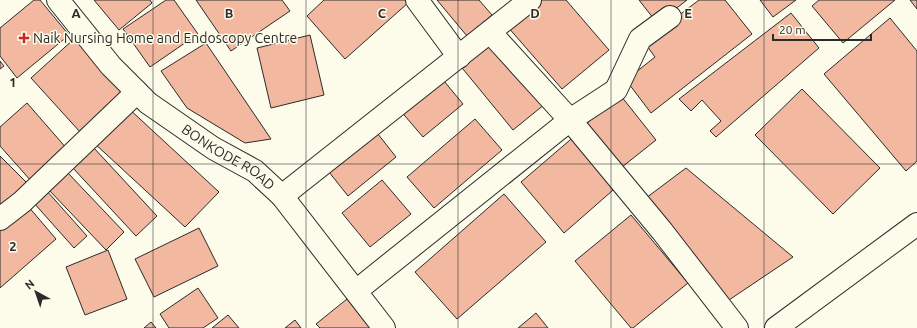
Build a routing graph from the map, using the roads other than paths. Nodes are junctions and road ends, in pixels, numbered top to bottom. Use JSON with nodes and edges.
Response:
{"nodes":[{"id":1,"x":58,"y":0,"type":"edge"},
{"id":2,"x":416,"y":0,"type":"edge"},
{"id":3,"x":530,"y":0,"type":"edge"},
{"id":4,"x":670,"y":17,"type":"dead end"},
{"id":5,"x":490,"y":32,"type":"junction"},
{"id":6,"x":459,"y":57,"type":"junction"},
{"id":7,"x":137,"y":92,"type":"junction"},
{"id":8,"x":570,"y":120,"type":"junction"},
{"id":9,"x":282,"y":196,"type":"junction"},
{"id":10,"x":0,"y":219,"type":"edge"},
{"id":11,"x":917,"y":224,"type":"edge"},
{"id":12,"x":356,"y":291,"type":"junction"},
{"id":13,"x":384,"y":328,"type":"edge"},
{"id":14,"x":738,"y":328,"type":"edge"},
{"id":15,"x":776,"y":328,"type":"edge"}],
"edges":[{"from":1,"to":7,"type":"street","name":"BONKODE ROAD"},
{"from":2,"to":6,"type":"street"},
{"from":3,"to":5,"type":"street"},
{"from":4,"to":8,"type":"street"},
{"from":5,"to":6,"type":"street"},
{"from":5,"to":8,"type":"street"},
{"from":6,"to":9,"type":"street"},
{"from":7,"to":9,"type":"street","name":"BONKODE ROAD"},
{"from":7,"to":10,"type":"street"},
{"from":8,"to":12,"type":"street"},
{"from":8,"to":14,"type":"street"},
{"from":9,"to":12,"type":"street","name":"BONKODE ROAD"},
{"from":11,"to":15,"type":"street"},
{"from":12,"to":13,"type":"street","name":"BONKODE ROAD"}]}
